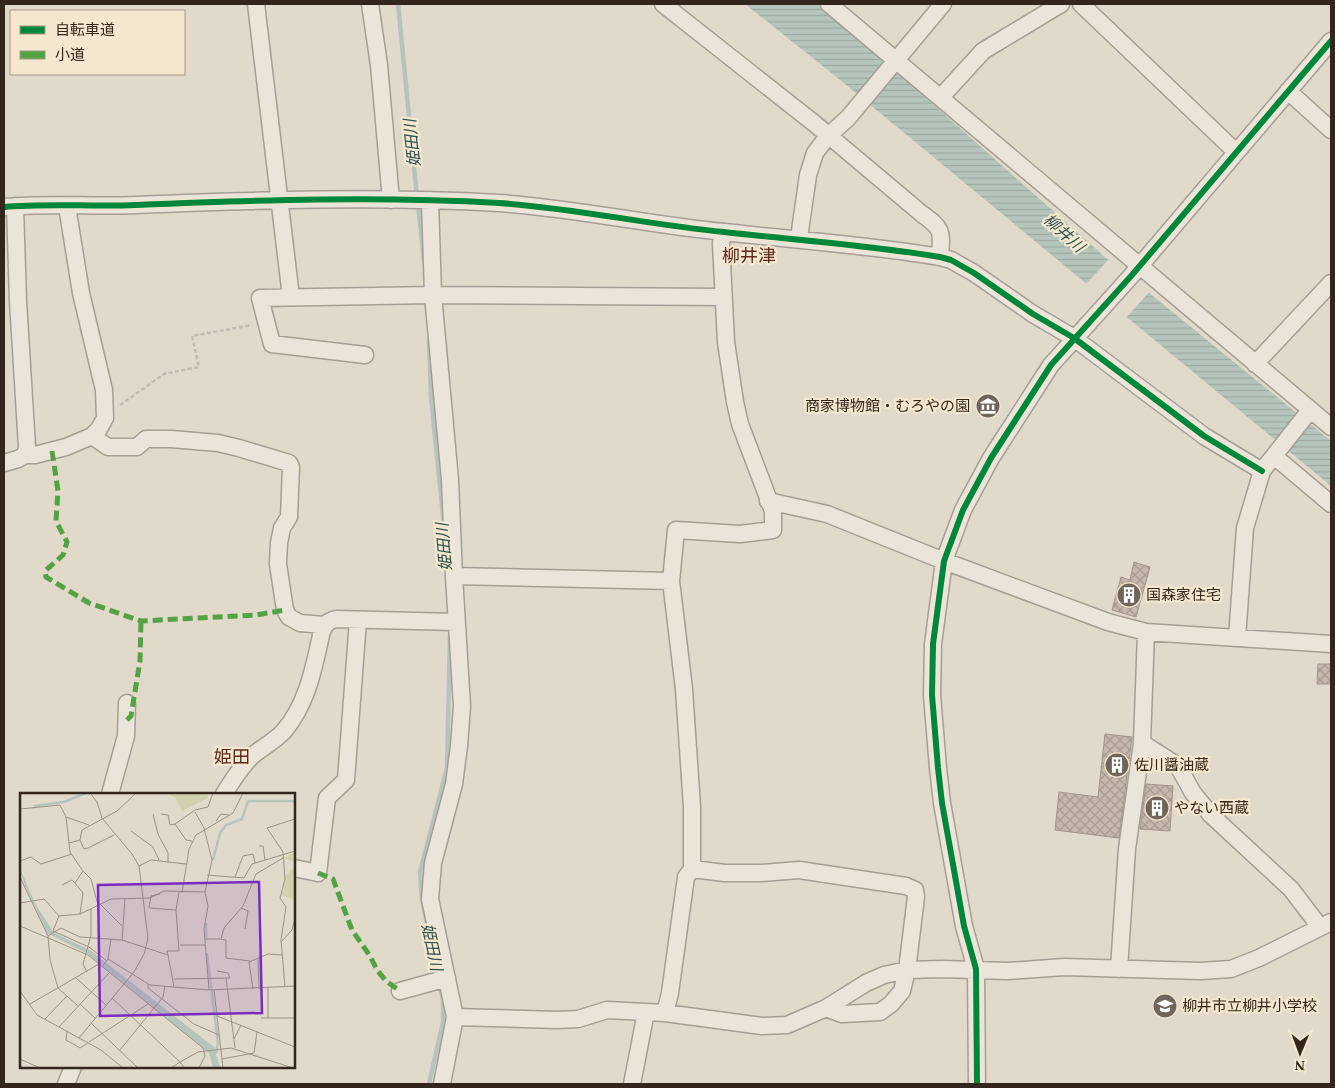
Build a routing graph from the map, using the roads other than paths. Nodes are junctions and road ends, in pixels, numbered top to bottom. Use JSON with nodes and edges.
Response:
{"nodes":[{"id":1,"x":256,"y":4,"type":"edge"},
{"id":2,"x":370,"y":4,"type":"edge"},
{"id":3,"x":663,"y":4,"type":"edge"},
{"id":4,"x":829,"y":4,"type":"edge"},
{"id":5,"x":943,"y":4,"type":"edge"},
{"id":6,"x":1061,"y":4,"type":"edge"},
{"id":7,"x":1082,"y":4,"type":"edge"},
{"id":8,"x":1331,"y":41,"type":"edge"},
{"id":9,"x":891,"y":65,"type":"junction"},
{"id":10,"x":1288,"y":91,"type":"junction"},
{"id":11,"x":941,"y":97,"type":"junction"},
{"id":12,"x":1331,"y":130,"type":"edge"},
{"id":13,"x":828,"y":136,"type":"junction"},
{"id":14,"x":1236,"y":152,"type":"junction"},
{"id":15,"x":279,"y":199,"type":"junction"},
{"id":16,"x":391,"y":200,"type":"junction"},
{"id":17,"x":422,"y":200,"type":"junction"},
{"id":18,"x":67,"y":206,"type":"junction"},
{"id":19,"x":9,"y":207,"type":"edge"},
{"id":20,"x":722,"y":232,"type":"junction"},
{"id":21,"x":799,"y":238,"type":"junction"},
{"id":22,"x":940,"y":257,"type":"junction"},
{"id":23,"x":1136,"y":270,"type":"junction"},
{"id":24,"x":1331,"y":283,"type":"edge"},
{"id":25,"x":433,"y":295,"type":"junction"},
{"id":26,"x":291,"y":297,"type":"junction"},
{"id":27,"x":723,"y":297,"type":"junction"},
{"id":28,"x":1074,"y":338,"type":"junction"},
{"id":29,"x":365,"y":355,"type":"dead end"},
{"id":30,"x":1255,"y":364,"type":"junction"},
{"id":31,"x":1310,"y":413,"type":"junction"},
{"id":32,"x":1331,"y":427,"type":"edge"},
{"id":33,"x":92,"y":436,"type":"junction"},
{"id":34,"x":1277,"y":452,"type":"junction"},
{"id":35,"x":25,"y":455,"type":"junction"},
{"id":36,"x":4,"y":463,"type":"edge"},
{"id":37,"x":1262,"y":471,"type":"junction"},
{"id":38,"x":768,"y":501,"type":"junction"},
{"id":39,"x":1331,"y":504,"type":"edge"},
{"id":40,"x":944,"y":562,"type":"junction"},
{"id":41,"x":454,"y":576,"type":"junction"},
{"id":42,"x":670,"y":582,"type":"junction"},
{"id":43,"x":358,"y":620,"type":"junction"},
{"id":44,"x":456,"y":622,"type":"junction"},
{"id":45,"x":324,"y":625,"type":"junction"},
{"id":46,"x":1146,"y":632,"type":"junction"},
{"id":47,"x":1237,"y":638,"type":"junction"},
{"id":48,"x":1331,"y":644,"type":"edge"},
{"id":49,"x":127,"y":703,"type":"dead end"},
{"id":50,"x":1142,"y":742,"type":"junction"},
{"id":51,"x":110,"y":793,"type":"edge"},
{"id":52,"x":225,"y":793,"type":"edge"},
{"id":53,"x":295,"y":868,"type":"edge"},
{"id":54,"x":692,"y":869,"type":"junction"},
{"id":55,"x":1326,"y":925,"type":"edge"},
{"id":56,"x":976,"y":969,"type":"junction"},
{"id":57,"x":1119,"y":969,"type":"junction"},
{"id":58,"x":907,"y":970,"type":"junction"},
{"id":59,"x":447,"y":978,"type":"junction"},
{"id":60,"x":400,"y":991,"type":"dead end"},
{"id":61,"x":826,"y":1008,"type":"junction"},
{"id":62,"x":646,"y":1012,"type":"junction"},
{"id":63,"x":665,"y":1013,"type":"junction"},
{"id":64,"x":455,"y":1017,"type":"junction"},
{"id":65,"x":73,"y":1068,"type":"edge"},
{"id":66,"x":66,"y":1084,"type":"edge"},
{"id":67,"x":442,"y":1084,"type":"edge"},
{"id":68,"x":632,"y":1084,"type":"edge"},
{"id":69,"x":976,"y":1084,"type":"edge"}],
"edges":[{"from":1,"to":15,"type":"street"},
{"from":2,"to":16,"type":"street"},
{"from":3,"to":13,"type":"street"},
{"from":4,"to":9,"type":"street"},
{"from":5,"to":9,"type":"street"},
{"from":6,"to":11,"type":"street"},
{"from":7,"to":14,"type":"street"},
{"from":8,"to":10,"type":"street"},
{"from":9,"to":11,"type":"street"},
{"from":9,"to":13,"type":"street"},
{"from":10,"to":12,"type":"street"},
{"from":10,"to":14,"type":"street"},
{"from":11,"to":23,"type":"street"},
{"from":13,"to":21,"type":"street"},
{"from":13,"to":22,"type":"street"},
{"from":14,"to":23,"type":"street"},
{"from":15,"to":16,"type":"street"},
{"from":15,"to":18,"type":"street"},
{"from":15,"to":26,"type":"street"},
{"from":16,"to":17,"type":"street"},
{"from":17,"to":20,"type":"street"},
{"from":17,"to":25,"type":"street"},
{"from":18,"to":19,"type":"street"},
{"from":18,"to":33,"type":"street"},
{"from":19,"to":35,"type":"street"},
{"from":20,"to":21,"type":"street"},
{"from":20,"to":27,"type":"street"},
{"from":21,"to":22,"type":"street"},
{"from":22,"to":28,"type":"street"},
{"from":23,"to":28,"type":"street"},
{"from":23,"to":30,"type":"street"},
{"from":24,"to":30,"type":"street"},
{"from":25,"to":26,"type":"street"},
{"from":25,"to":27,"type":"street"},
{"from":25,"to":41,"type":"street"},
{"from":26,"to":29,"type":"street"},
{"from":27,"to":38,"type":"street"},
{"from":28,"to":37,"type":"street"},
{"from":28,"to":40,"type":"street"},
{"from":30,"to":31,"type":"street"},
{"from":31,"to":32,"type":"street"},
{"from":31,"to":34,"type":"street"},
{"from":33,"to":35,"type":"street"},
{"from":33,"to":45,"type":"street"},
{"from":34,"to":37,"type":"street"},
{"from":34,"to":39,"type":"street"},
{"from":35,"to":36,"type":"street"},
{"from":37,"to":47,"type":"street"},
{"from":38,"to":40,"type":"street"},
{"from":38,"to":42,"type":"street"},
{"from":40,"to":46,"type":"street"},
{"from":40,"to":56,"type":"street"},
{"from":41,"to":42,"type":"street"},
{"from":41,"to":44,"type":"street"},
{"from":42,"to":54,"type":"street"},
{"from":43,"to":44,"type":"street"},
{"from":43,"to":45,"type":"street"},
{"from":43,"to":53,"type":"street"},
{"from":44,"to":59,"type":"street"},
{"from":45,"to":52,"type":"street"},
{"from":46,"to":47,"type":"street"},
{"from":46,"to":50,"type":"street"},
{"from":47,"to":48,"type":"street"},
{"from":49,"to":51,"type":"street"},
{"from":50,"to":55,"type":"street"},
{"from":50,"to":57,"type":"street"},
{"from":54,"to":58,"type":"street"},
{"from":54,"to":63,"type":"street"},
{"from":55,"to":57,"type":"street"},
{"from":56,"to":57,"type":"street"},
{"from":56,"to":58,"type":"street"},
{"from":56,"to":69,"type":"street"},
{"from":58,"to":61,"type":"street"},
{"from":58,"to":61,"type":"street"},
{"from":59,"to":60,"type":"street"},
{"from":59,"to":64,"type":"street"},
{"from":61,"to":63,"type":"street"},
{"from":62,"to":63,"type":"street"},
{"from":62,"to":64,"type":"street"},
{"from":62,"to":68,"type":"street"},
{"from":64,"to":67,"type":"street"},
{"from":65,"to":66,"type":"street"}]}
